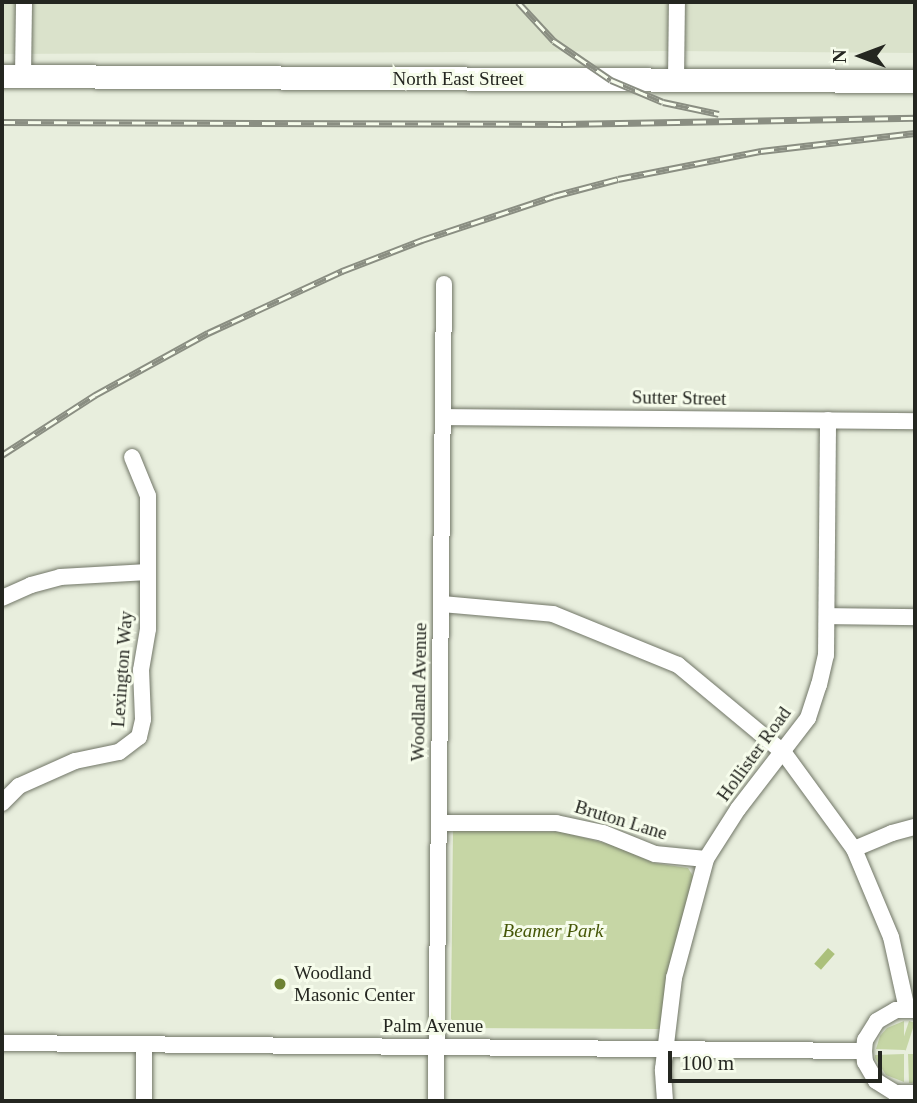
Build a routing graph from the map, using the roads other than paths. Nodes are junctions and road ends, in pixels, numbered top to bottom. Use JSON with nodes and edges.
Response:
{"nodes":[{"id":1,"x":24,"y":2,"type":"edge"},
{"id":2,"x":677,"y":2,"type":"edge"},
{"id":3,"x":13,"y":76,"type":"edge"},
{"id":4,"x":676,"y":80,"type":"junction"},
{"id":5,"x":915,"y":81,"type":"edge"},
{"id":6,"x":444,"y":284,"type":"dead end"},
{"id":7,"x":443,"y":416,"type":"junction"},
{"id":8,"x":828,"y":420,"type":"junction"},
{"id":9,"x":915,"y":421,"type":"edge"},
{"id":10,"x":132,"y":457,"type":"dead end"},
{"id":11,"x":148,"y":572,"type":"junction"},
{"id":12,"x":2,"y":598,"type":"edge"},
{"id":13,"x":442,"y":604,"type":"junction"},
{"id":14,"x":827,"y":616,"type":"junction"},
{"id":15,"x":915,"y":617,"type":"edge"},
{"id":16,"x":784,"y":753,"type":"junction"},
{"id":17,"x":2,"y":803,"type":"edge"},
{"id":18,"x":439,"y":823,"type":"junction"},
{"id":19,"x":915,"y":827,"type":"edge"},
{"id":20,"x":854,"y":849,"type":"junction"},
{"id":21,"x":706,"y":859,"type":"junction"},
{"id":22,"x":911,"y":1009,"type":"edge"},
{"id":23,"x":2,"y":1043,"type":"edge"},
{"id":24,"x":144,"y":1044,"type":"junction"},
{"id":25,"x":437,"y":1048,"type":"junction"},
{"id":26,"x":665,"y":1048,"type":"junction"},
{"id":27,"x":864,"y":1051,"type":"junction"},
{"id":28,"x":909,"y":1096,"type":"edge"},
{"id":29,"x":144,"y":1101,"type":"edge"},
{"id":30,"x":436,"y":1101,"type":"edge"},
{"id":31,"x":665,"y":1101,"type":"edge"}],
"edges":[{"from":1,"to":3,"type":"street"},
{"from":2,"to":4,"type":"street"},
{"from":3,"to":4,"type":"main road","name":"North East Street"},
{"from":4,"to":5,"type":"main road","name":"North East Street"},
{"from":6,"to":7,"type":"street","name":"Woodland Avenue"},
{"from":7,"to":8,"type":"street","name":"Sutter Street"},
{"from":7,"to":13,"type":"street","name":"Woodland Avenue"},
{"from":8,"to":9,"type":"street","name":"Sutter Street"},
{"from":8,"to":14,"type":"street","name":"Hollister Road"},
{"from":10,"to":11,"type":"street"},
{"from":11,"to":12,"type":"street"},
{"from":11,"to":17,"type":"street","name":"Lexington Way"},
{"from":13,"to":16,"type":"street"},
{"from":13,"to":18,"type":"street","name":"Woodland Avenue"},
{"from":14,"to":15,"type":"street"},
{"from":14,"to":16,"type":"street","name":"Hollister Road"},
{"from":16,"to":20,"type":"street"},
{"from":16,"to":21,"type":"street","name":"Hollister Road"},
{"from":18,"to":21,"type":"street","name":"Bruton Lane"},
{"from":18,"to":25,"type":"street","name":"Woodland Avenue"},
{"from":19,"to":20,"type":"street"},
{"from":20,"to":22,"type":"street"},
{"from":21,"to":26,"type":"street","name":"Hollister Road"},
{"from":22,"to":27,"type":"street"},
{"from":23,"to":24,"type":"street","name":"Palm Avenue"},
{"from":24,"to":25,"type":"street","name":"Palm Avenue"},
{"from":24,"to":29,"type":"street"},
{"from":25,"to":26,"type":"street","name":"Palm Avenue"},
{"from":25,"to":30,"type":"street","name":"Woodland Avenue"},
{"from":26,"to":27,"type":"street","name":"Palm Avenue"},
{"from":26,"to":31,"type":"street","name":"Hollister Road"},
{"from":27,"to":28,"type":"street"}]}
